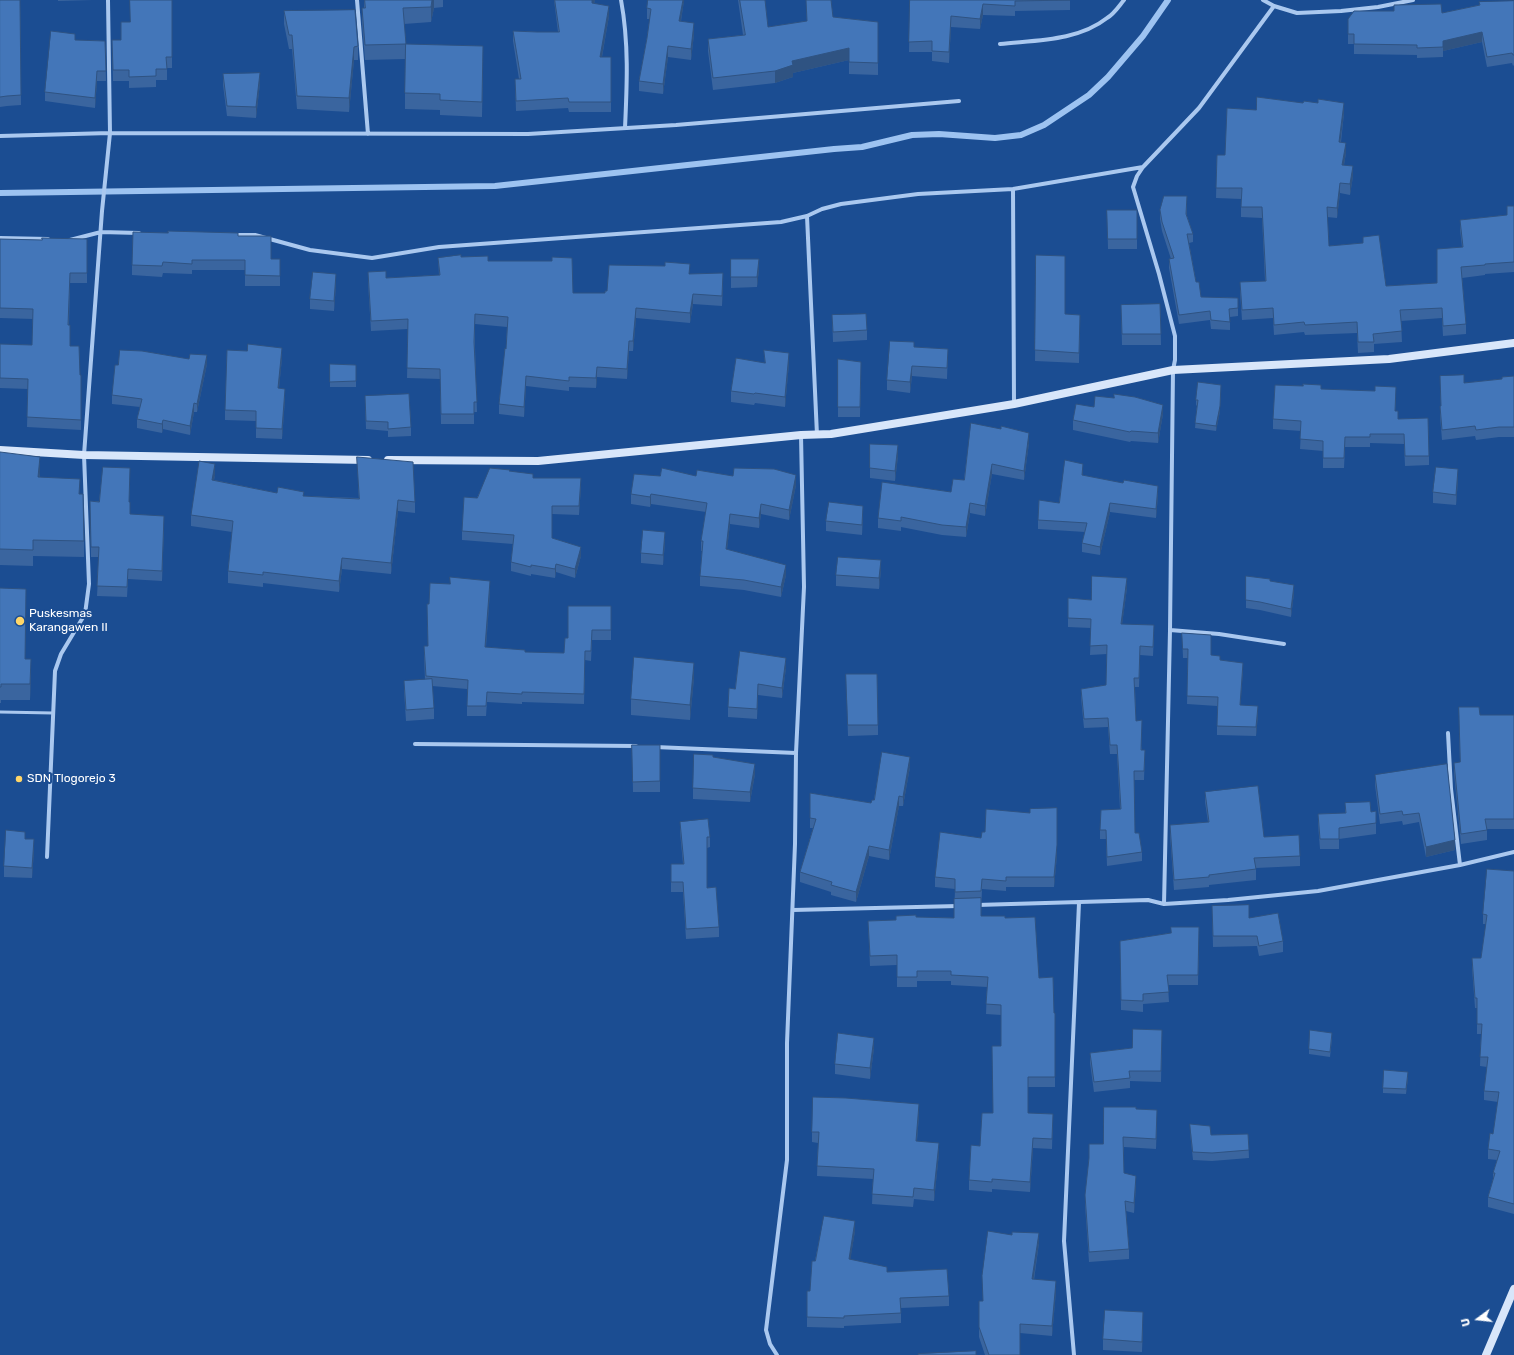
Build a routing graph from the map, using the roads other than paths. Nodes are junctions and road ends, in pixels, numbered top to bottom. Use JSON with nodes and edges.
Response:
{"nodes":[{"id":1,"x":108,"y":0,"type":"edge"},
{"id":2,"x":356,"y":0,"type":"edge"},
{"id":3,"x":620,"y":0,"type":"edge"},
{"id":4,"x":1124,"y":0,"type":"edge"},
{"id":5,"x":1263,"y":0,"type":"edge"},
{"id":6,"x":1413,"y":0,"type":"edge"},
{"id":7,"x":1274,"y":6,"type":"junction"},
{"id":8,"x":1000,"y":44,"type":"dead end"},
{"id":9,"x":959,"y":100,"type":"dead end"},
{"id":10,"x":625,"y":128,"type":"junction"},
{"id":11,"x":110,"y":133,"type":"junction"},
{"id":12,"x":368,"y":134,"type":"junction"},
{"id":13,"x":0,"y":136,"type":"edge"},
{"id":14,"x":1143,"y":167,"type":"junction"},
{"id":15,"x":1013,"y":189,"type":"junction"},
{"id":16,"x":807,"y":216,"type":"junction"},
{"id":17,"x":101,"y":232,"type":"junction"},
{"id":18,"x":144,"y":233,"type":"edge"},
{"id":19,"x":225,"y":235,"type":"edge"},
{"id":20,"x":0,"y":238,"type":"edge"},
{"id":21,"x":55,"y":239,"type":"edge"},
{"id":22,"x":63,"y":240,"type":"edge"},
{"id":23,"x":1514,"y":342,"type":"edge"},
{"id":24,"x":1173,"y":370,"type":"junction"},
{"id":25,"x":1014,"y":404,"type":"junction"},
{"id":26,"x":801,"y":435,"type":"junction"},
{"id":27,"x":817,"y":435,"type":"junction"},
{"id":28,"x":0,"y":450,"type":"edge"},
{"id":29,"x":84,"y":455,"type":"junction"},
{"id":30,"x":1170,"y":630,"type":"junction"},
{"id":31,"x":1284,"y":644,"type":"dead end"},
{"id":32,"x":0,"y":712,"type":"edge"},
{"id":33,"x":53,"y":713,"type":"junction"},
{"id":34,"x":1448,"y":733,"type":"dead end"},
{"id":35,"x":415,"y":744,"type":"dead end"},
{"id":36,"x":638,"y":746,"type":"edge"},
{"id":37,"x":646,"y":746,"type":"edge"},
{"id":38,"x":796,"y":753,"type":"junction"},
{"id":39,"x":1514,"y":852,"type":"edge"},
{"id":40,"x":47,"y":857,"type":"dead end"},
{"id":41,"x":1460,"y":865,"type":"junction"},
{"id":42,"x":1079,"y":903,"type":"junction"},
{"id":43,"x":1164,"y":904,"type":"junction"},
{"id":44,"x":959,"y":906,"type":"edge"},
{"id":45,"x":975,"y":906,"type":"edge"},
{"id":46,"x":793,"y":910,"type":"junction"},
{"id":47,"x":1514,"y":1289,"type":"edge"},
{"id":48,"x":777,"y":1355,"type":"edge"},
{"id":49,"x":1074,"y":1355,"type":"edge"},
{"id":50,"x":1486,"y":1355,"type":"edge"}],
"edges":[{"from":1,"to":11,"type":"street"},
{"from":2,"to":12,"type":"street"},
{"from":3,"to":10,"type":"street"},
{"from":4,"to":8,"type":"street"},
{"from":5,"to":7,"type":"street"},
{"from":6,"to":7,"type":"street"},
{"from":7,"to":14,"type":"street"},
{"from":9,"to":10,"type":"street"},
{"from":10,"to":12,"type":"street"},
{"from":11,"to":12,"type":"street"},
{"from":11,"to":13,"type":"street"},
{"from":11,"to":17,"type":"street"},
{"from":14,"to":15,"type":"street"},
{"from":14,"to":24,"type":"street"},
{"from":15,"to":16,"type":"street"},
{"from":15,"to":25,"type":"street"},
{"from":16,"to":19,"type":"street"},
{"from":16,"to":27,"type":"street"},
{"from":17,"to":18,"type":"street"},
{"from":17,"to":22,"type":"street"},
{"from":17,"to":29,"type":"street"},
{"from":20,"to":21,"type":"street"},
{"from":23,"to":24,"type":"main road"},
{"from":24,"to":25,"type":"main road"},
{"from":24,"to":30,"type":"street"},
{"from":25,"to":27,"type":"main road"},
{"from":26,"to":27,"type":"main road"},
{"from":26,"to":29,"type":"main road"},
{"from":26,"to":38,"type":"street"},
{"from":28,"to":29,"type":"main road"},
{"from":29,"to":33,"type":"street"},
{"from":30,"to":31,"type":"street"},
{"from":30,"to":43,"type":"street"},
{"from":32,"to":33,"type":"lane"},
{"from":33,"to":40,"type":"street"},
{"from":34,"to":41,"type":"street"},
{"from":35,"to":36,"type":"street"},
{"from":37,"to":38,"type":"street"},
{"from":38,"to":46,"type":"street"},
{"from":39,"to":41,"type":"street"},
{"from":41,"to":43,"type":"street"},
{"from":42,"to":43,"type":"street"},
{"from":42,"to":45,"type":"street"},
{"from":42,"to":49,"type":"street"},
{"from":44,"to":46,"type":"street"},
{"from":46,"to":48,"type":"street"},
{"from":47,"to":50,"type":"main road"}]}
